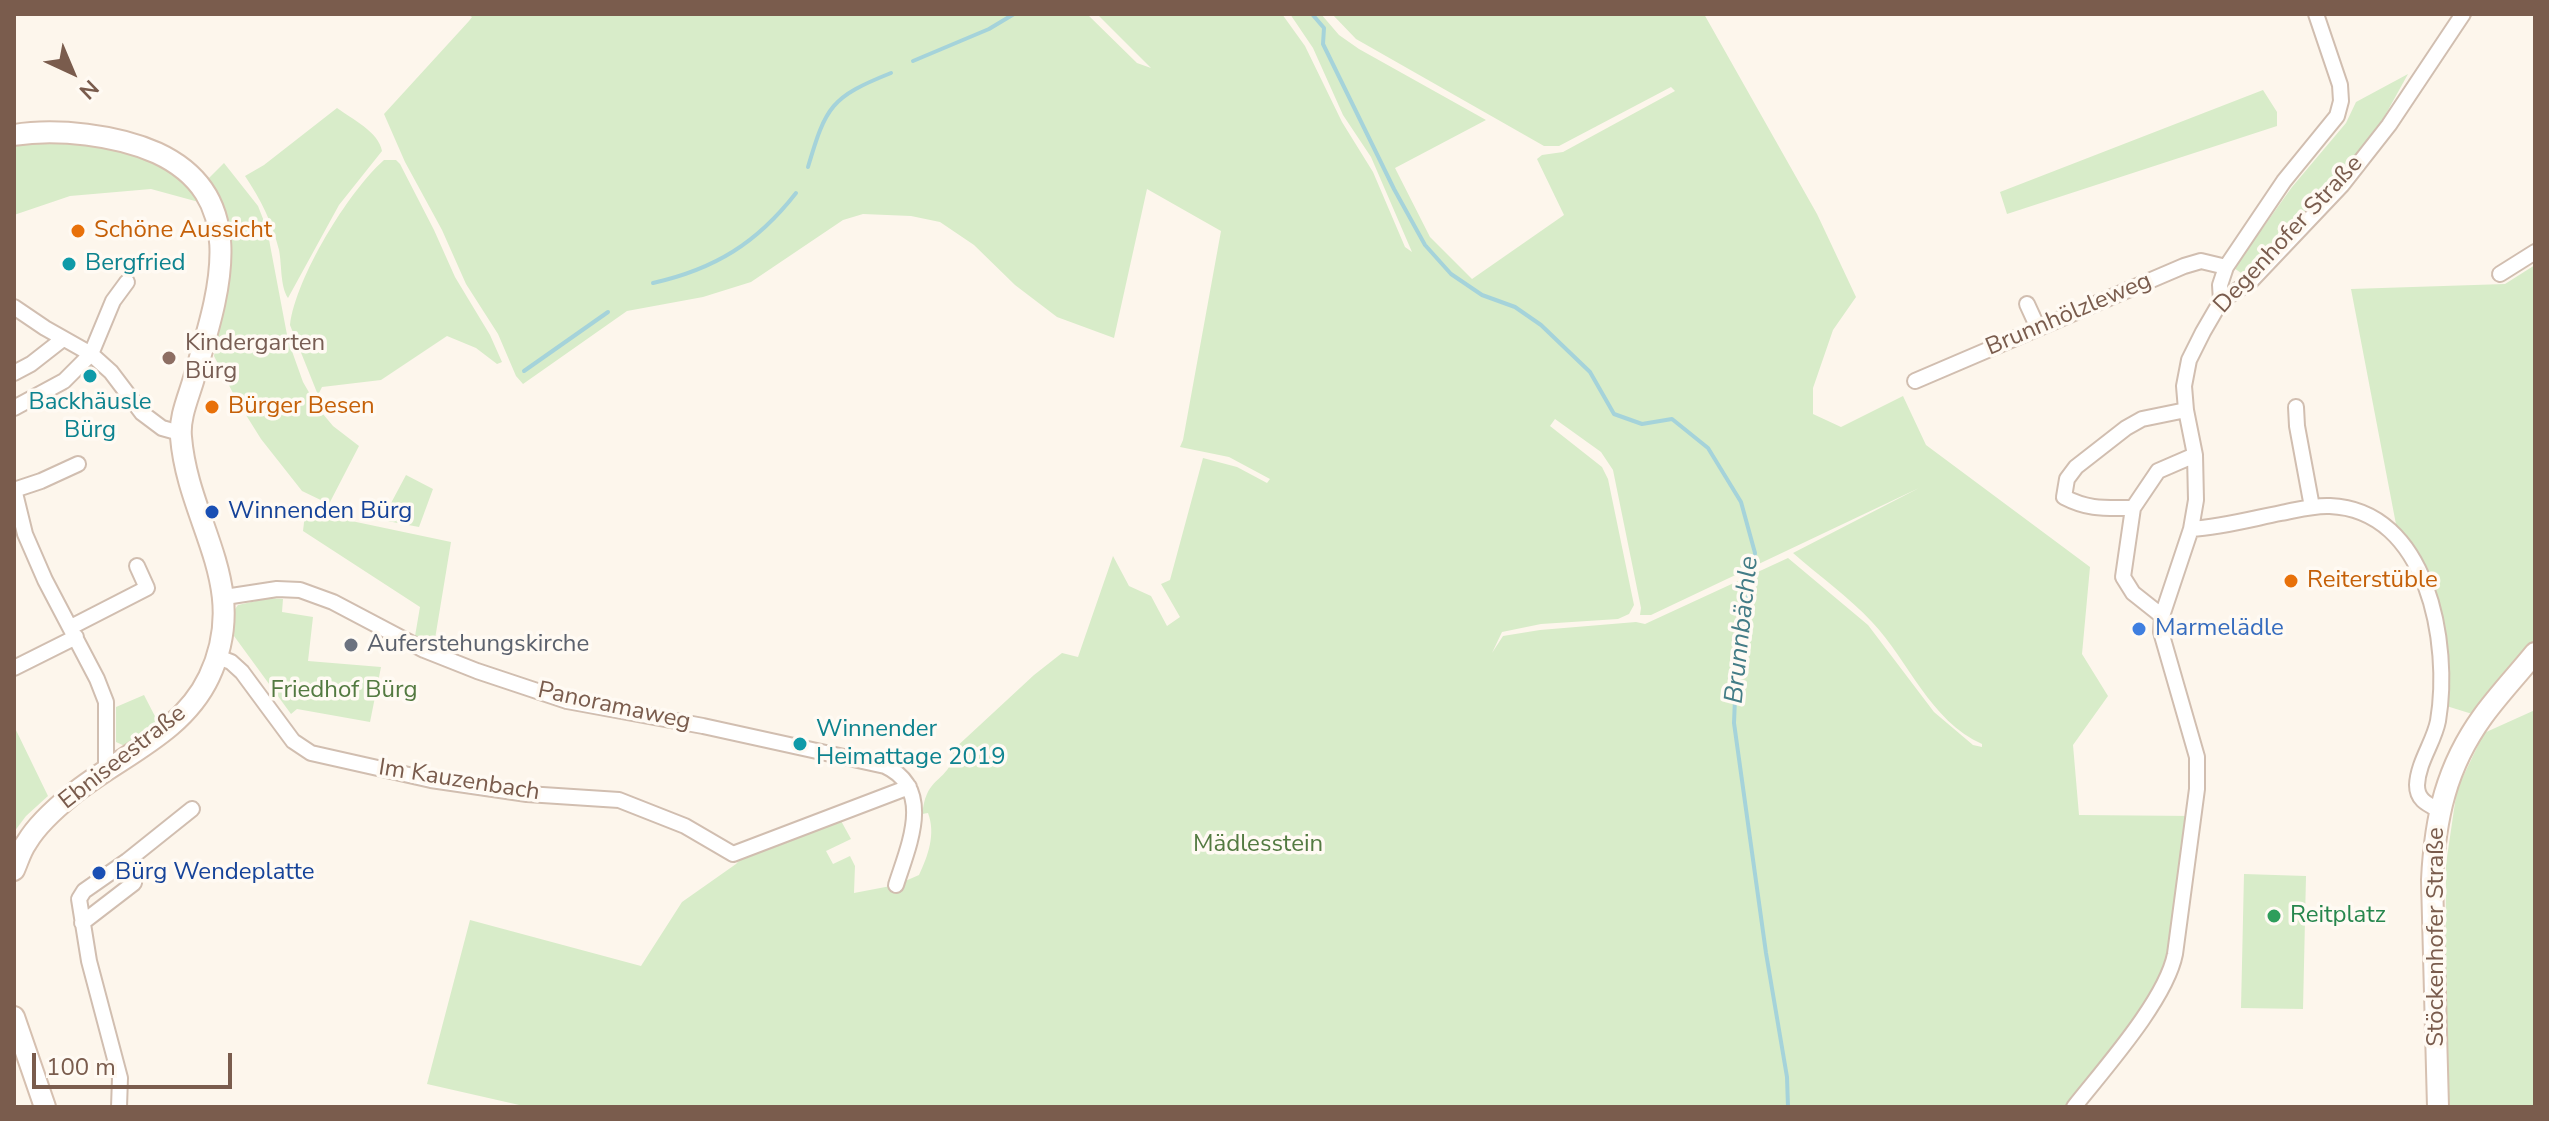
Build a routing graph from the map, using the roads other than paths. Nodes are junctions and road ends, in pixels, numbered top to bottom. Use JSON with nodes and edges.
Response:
{"nodes":[{"id":1,"x":2316,"y":14,"type":"edge"},
{"id":2,"x":2463,"y":14,"type":"edge"},
{"id":3,"x":14,"y":135,"type":"edge"},
{"id":4,"x":2535,"y":252,"type":"edge"},
{"id":5,"x":2226,"y":267,"type":"junction"},
{"id":6,"x":2500,"y":274,"type":"dead end"},
{"id":7,"x":127,"y":282,"type":"dead end"},
{"id":8,"x":2221,"y":301,"type":"junction"},
{"id":9,"x":2027,"y":304,"type":"dead end"},
{"id":10,"x":14,"y":307,"type":"edge"},
{"id":11,"x":2038,"y":328,"type":"junction"},
{"id":12,"x":63,"y":339,"type":"junction"},
{"id":13,"x":91,"y":354,"type":"junction"},
{"id":14,"x":14,"y":373,"type":"edge"},
{"id":15,"x":1915,"y":381,"type":"dead end"},
{"id":16,"x":2296,"y":407,"type":"dead end"},
{"id":17,"x":14,"y":408,"type":"edge"},
{"id":18,"x":2186,"y":410,"type":"junction"},
{"id":19,"x":180,"y":433,"type":"junction"},
{"id":20,"x":2195,"y":455,"type":"junction"},
{"id":21,"x":78,"y":464,"type":"dead end"},
{"id":22,"x":14,"y":490,"type":"edge"},
{"id":23,"x":2312,"y":507,"type":"junction"},
{"id":24,"x":2133,"y":508,"type":"junction"},
{"id":25,"x":2191,"y":529,"type":"junction"},
{"id":26,"x":137,"y":566,"type":"dead end"},
{"id":27,"x":225,"y":597,"type":"junction"},
{"id":28,"x":2162,"y":616,"type":"junction"},
{"id":29,"x":73,"y":632,"type":"junction"},
{"id":30,"x":2535,"y":648,"type":"edge"},
{"id":31,"x":218,"y":657,"type":"junction"},
{"id":32,"x":14,"y":668,"type":"edge"},
{"id":33,"x":106,"y":771,"type":"junction"},
{"id":34,"x":909,"y":787,"type":"junction"},
{"id":35,"x":192,"y":809,"type":"dead end"},
{"id":36,"x":2439,"y":810,"type":"junction"},
{"id":37,"x":127,"y":861,"type":"junction"},
{"id":38,"x":14,"y":870,"type":"edge"},
{"id":39,"x":896,"y":885,"type":"dead end"},
{"id":40,"x":82,"y":923,"type":"junction"},
{"id":41,"x":14,"y":1017,"type":"edge"},
{"id":42,"x":45,"y":1107,"type":"edge"},
{"id":43,"x":119,"y":1107,"type":"edge"},
{"id":44,"x":2074,"y":1107,"type":"edge"},
{"id":45,"x":2438,"y":1107,"type":"edge"}],
"edges":[{"from":1,"to":5,"type":"street"},
{"from":2,"to":8,"type":"street","name":"Degenhofer Straße"},
{"from":3,"to":19,"type":"street","name":"Ebniseestraße"},
{"from":4,"to":6,"type":"street"},
{"from":5,"to":8,"type":"street"},
{"from":5,"to":11,"type":"street","name":"Brunnhölzleweg"},
{"from":7,"to":13,"type":"street"},
{"from":8,"to":18,"type":"street","name":"Degenhofer Straße"},
{"from":9,"to":11,"type":"street"},
{"from":10,"to":12,"type":"street"},
{"from":11,"to":15,"type":"street","name":"Brunnhölzleweg"},
{"from":12,"to":13,"type":"street"},
{"from":12,"to":14,"type":"street"},
{"from":13,"to":17,"type":"street"},
{"from":13,"to":19,"type":"street"},
{"from":16,"to":23,"type":"street"},
{"from":18,"to":20,"type":"street","name":"Degenhofer Straße"},
{"from":18,"to":24,"type":"street"},
{"from":19,"to":27,"type":"street","name":"Ebniseestraße"},
{"from":20,"to":24,"type":"street"},
{"from":20,"to":25,"type":"street","name":"Degenhofer Straße"},
{"from":21,"to":22,"type":"street"},
{"from":22,"to":29,"type":"street"},
{"from":23,"to":25,"type":"street"},
{"from":23,"to":36,"type":"street"},
{"from":24,"to":28,"type":"street"},
{"from":25,"to":28,"type":"street","name":"Degenhofer Straße"},
{"from":26,"to":29,"type":"street"},
{"from":27,"to":31,"type":"street","name":"Ebniseestraße"},
{"from":27,"to":34,"type":"street","name":"Panoramaweg"},
{"from":28,"to":44,"type":"street","name":"Degenhofer Straße"},
{"from":29,"to":32,"type":"street"},
{"from":29,"to":33,"type":"street"},
{"from":30,"to":36,"type":"street","name":"Stöckenhofer Straße"},
{"from":31,"to":33,"type":"street","name":"Ebniseestraße"},
{"from":31,"to":34,"type":"street","name":"Im Kauzenbach"},
{"from":33,"to":38,"type":"street","name":"Ebniseestraße"},
{"from":34,"to":39,"type":"street"},
{"from":35,"to":37,"type":"street"},
{"from":36,"to":45,"type":"street","name":"Stöckenhofer Straße"},
{"from":37,"to":40,"type":"street"},
{"from":37,"to":40,"type":"street"},
{"from":40,"to":43,"type":"street"},
{"from":41,"to":42,"type":"street"}]}
